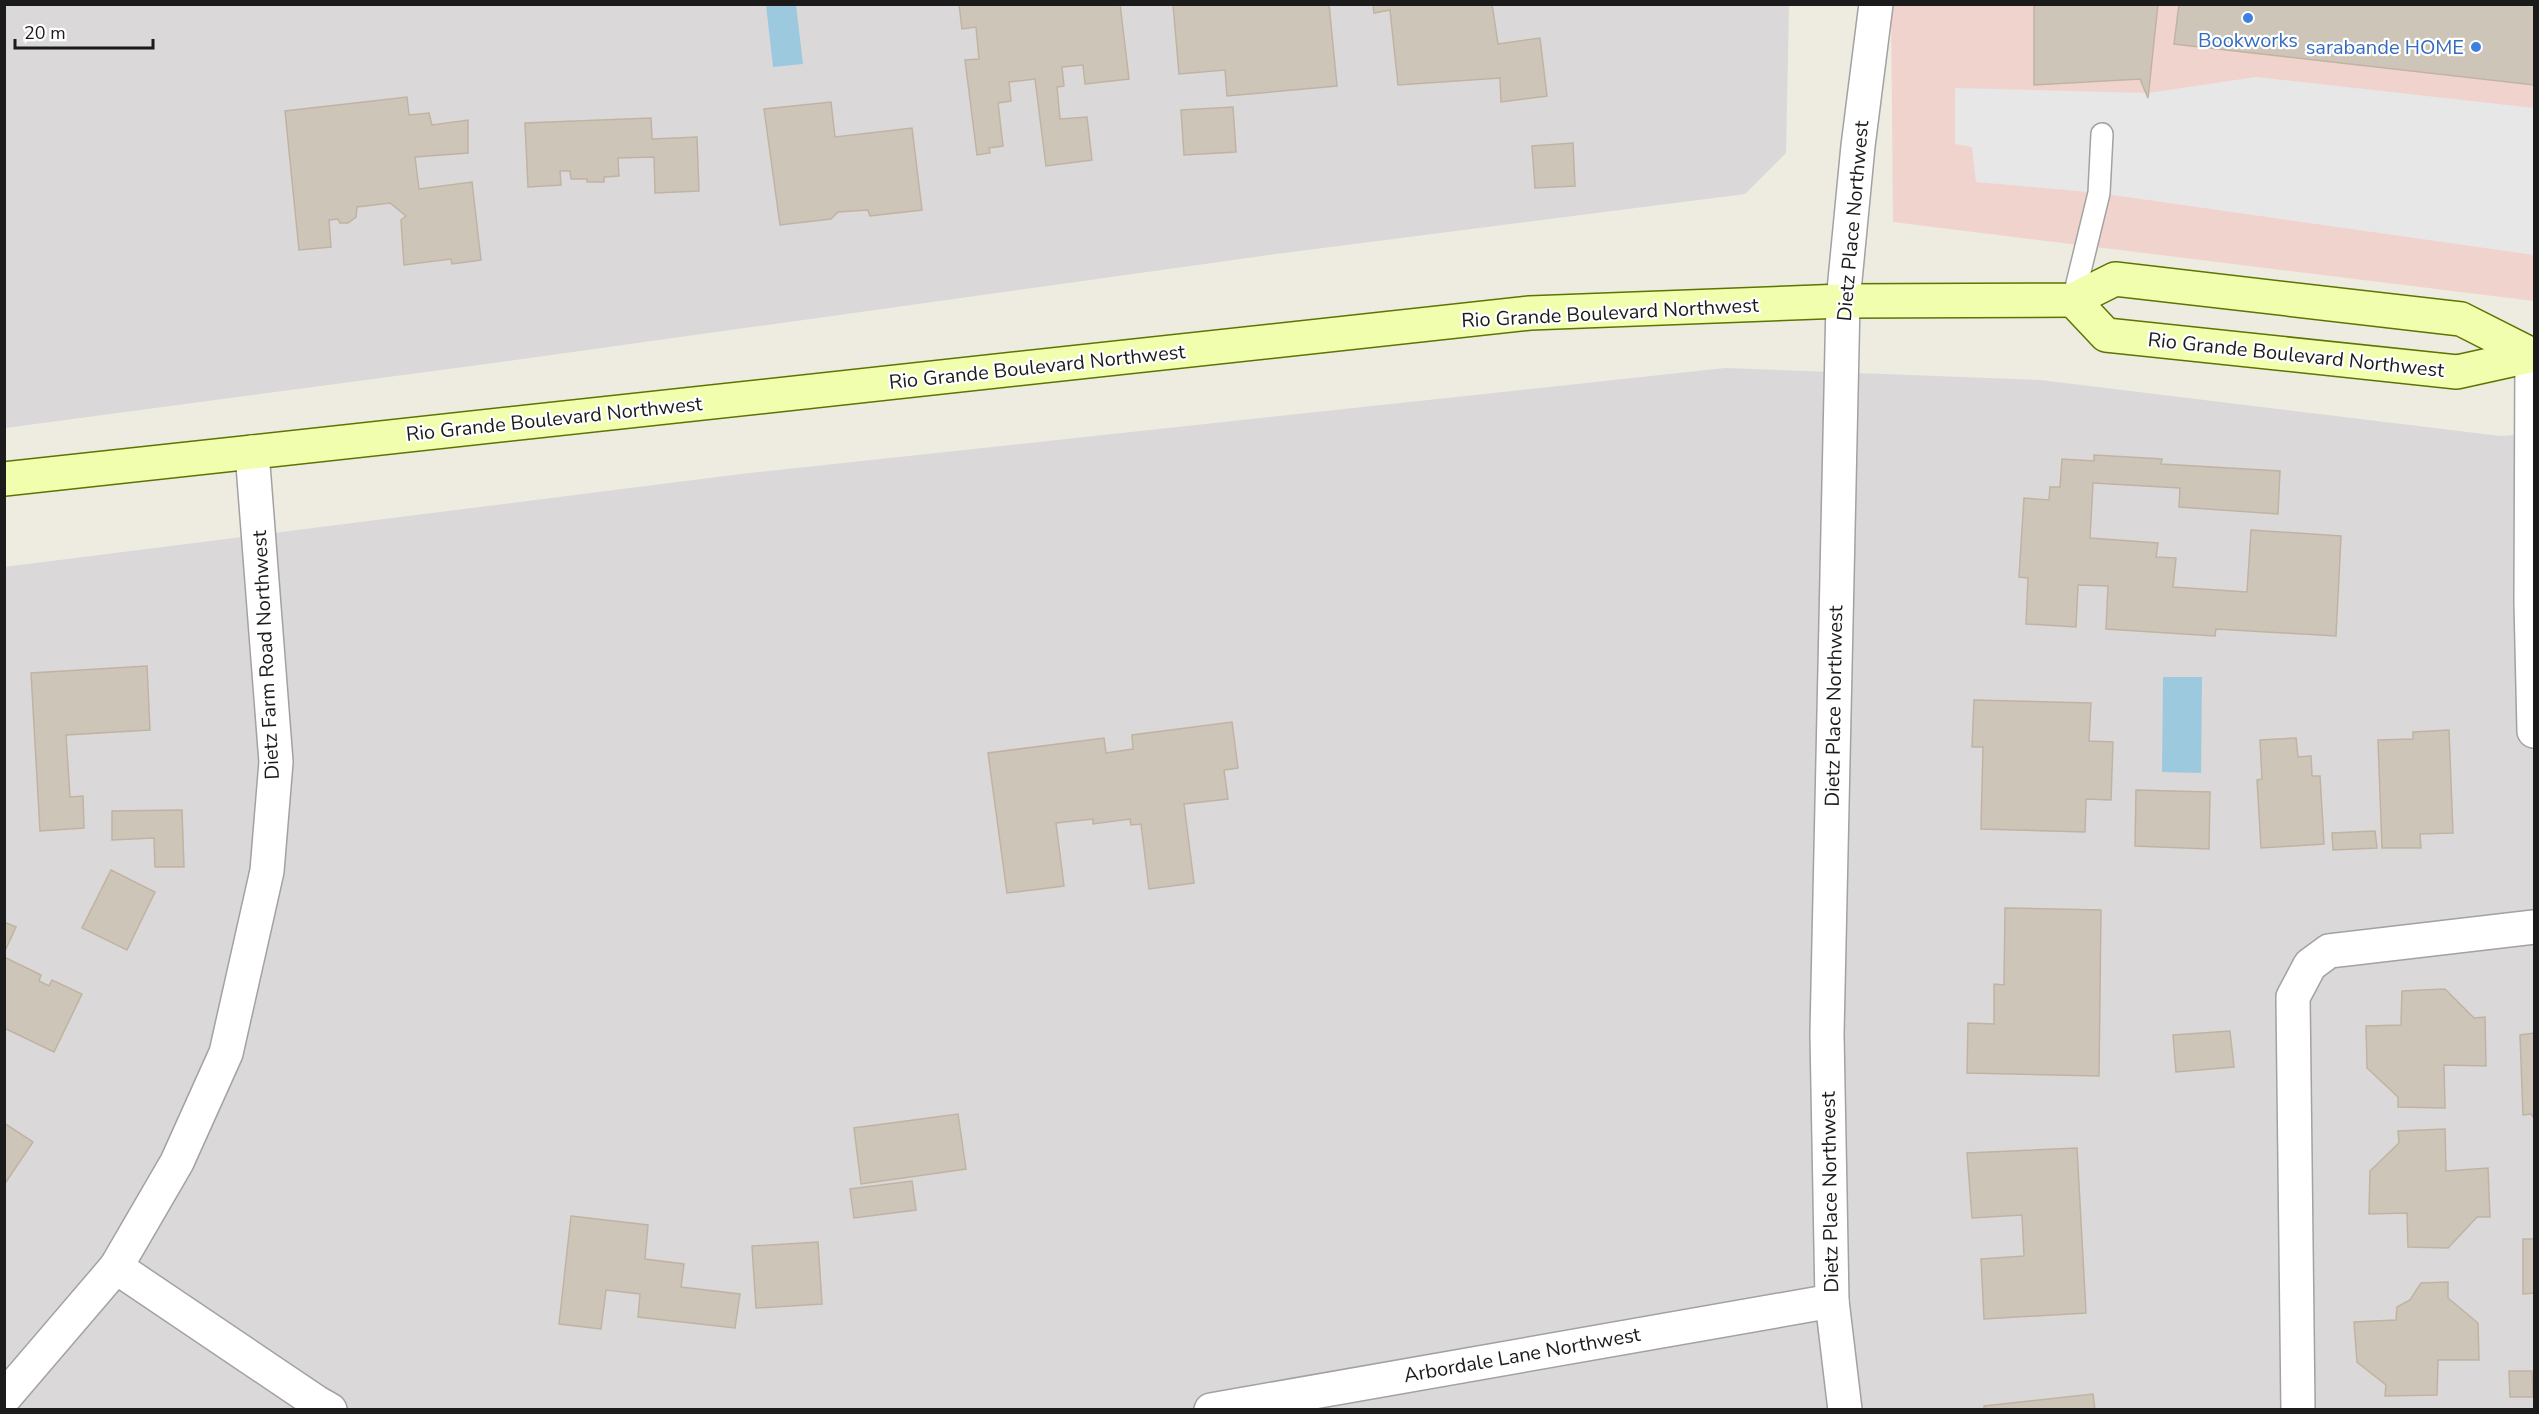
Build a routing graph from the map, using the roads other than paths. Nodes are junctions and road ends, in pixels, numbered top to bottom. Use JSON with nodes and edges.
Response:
{"nodes":[{"id":1,"x":1876,"y":4,"type":"edge"},
{"id":2,"x":2102,"y":134,"type":"dead end"},
{"id":3,"x":2073,"y":300,"type":"junction"},
{"id":4,"x":1843,"y":301,"type":"junction"},
{"id":5,"x":2533,"y":355,"type":"edge"},
{"id":6,"x":252,"y":452,"type":"junction"},
{"id":7,"x":4,"y":479,"type":"edge"},
{"id":8,"x":2535,"y":731,"type":"edge"},
{"id":9,"x":2535,"y":927,"type":"edge"},
{"id":10,"x":116,"y":1267,"type":"junction"},
{"id":11,"x":1832,"y":1301,"type":"junction"},
{"id":12,"x":4,"y":1398,"type":"edge"},
{"id":13,"x":330,"y":1410,"type":"edge"},
{"id":14,"x":1211,"y":1410,"type":"edge"},
{"id":15,"x":1845,"y":1410,"type":"edge"},
{"id":16,"x":2298,"y":1410,"type":"edge"}],
"edges":[{"from":1,"to":4,"type":"street","name":"Dietz Place Northwest"},
{"from":2,"to":3,"type":"lane"},
{"from":3,"to":4,"type":"street","name":"Rio Grande Boulevard Northwest"},
{"from":3,"to":5,"type":"street","name":"Rio Grande Boulevard Northwest"},
{"from":3,"to":5,"type":"street","name":"Rio Grande Boulevard Northwest"},
{"from":4,"to":6,"type":"street","name":"Rio Grande Boulevard Northwest"},
{"from":4,"to":11,"type":"street","name":"Dietz Place Northwest"},
{"from":5,"to":8,"type":"street"},
{"from":6,"to":7,"type":"street","name":"Rio Grande Boulevard Northwest"},
{"from":6,"to":10,"type":"street","name":"Dietz Farm Road Northwest"},
{"from":9,"to":16,"type":"street"},
{"from":10,"to":12,"type":"street","name":"Dietz Farm Road Northwest"},
{"from":10,"to":13,"type":"street"},
{"from":11,"to":14,"type":"street","name":"Arbordale Lane Northwest"},
{"from":11,"to":15,"type":"street","name":"Dietz Place Northwest"}]}
